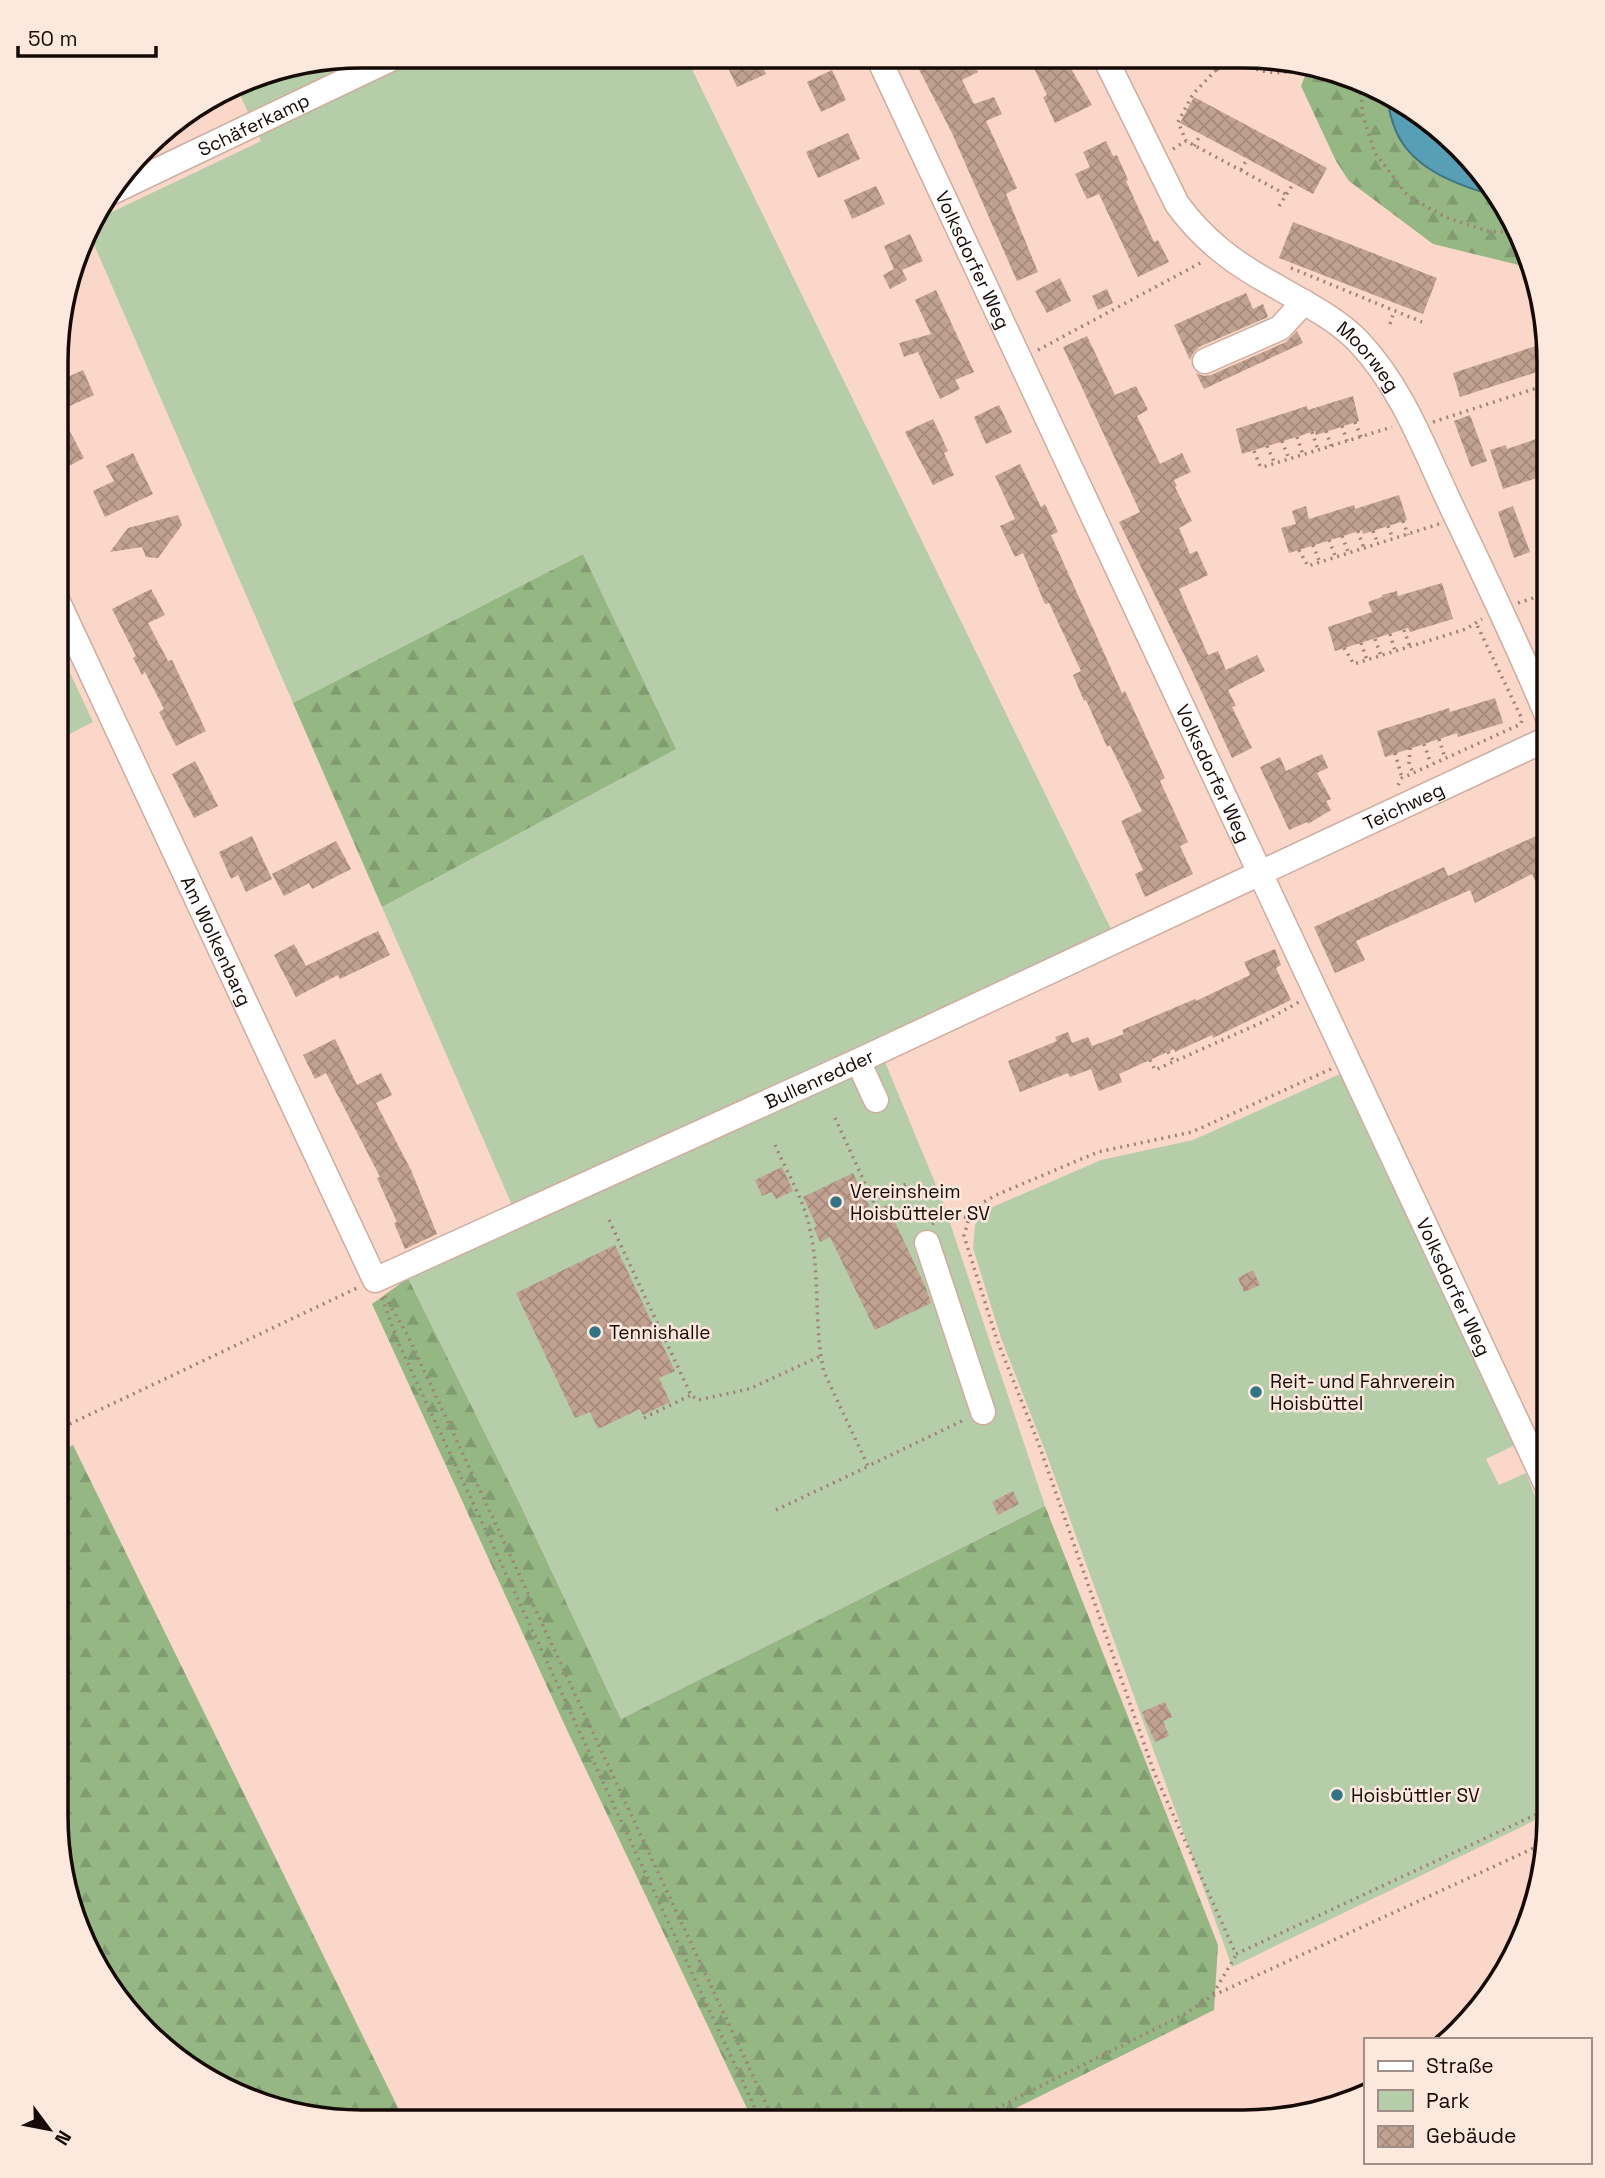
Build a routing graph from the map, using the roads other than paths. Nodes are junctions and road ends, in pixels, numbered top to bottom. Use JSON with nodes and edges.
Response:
{"nodes":[{"id":1,"x":372,"y":68,"type":"edge"},
{"id":2,"x":883,"y":68,"type":"edge"},
{"id":3,"x":1110,"y":68,"type":"edge"},
{"id":4,"x":128,"y":184,"type":"edge"},
{"id":5,"x":1304,"y":302,"type":"junction"},
{"id":6,"x":1205,"y":361,"type":"dead end"},
{"id":7,"x":68,"y":623,"type":"edge"},
{"id":8,"x":1537,"y":693,"type":"edge"},
{"id":9,"x":1537,"y":744,"type":"edge"},
{"id":10,"x":1259,"y":873,"type":"junction"},
{"id":11,"x":858,"y":1061,"type":"junction"},
{"id":12,"x":876,"y":1100,"type":"dead end"},
{"id":13,"x":926,"y":1236,"type":"road end"},
{"id":14,"x":375,"y":1280,"type":"joint"},
{"id":15,"x":983,"y":1412,"type":"road end"},
{"id":16,"x":1537,"y":1465,"type":"edge"}],
"edges":[{"from":1,"to":4,"type":"street","name":"Schäferkamp"},
{"from":2,"to":10,"type":"street","name":"Volksdorfer Weg"},
{"from":3,"to":5,"type":"street","name":"Moorweg"},
{"from":5,"to":6,"type":"street"},
{"from":5,"to":8,"type":"street","name":"Moorweg"},
{"from":7,"to":14,"type":"street","name":"Am Wolkenbarg"},
{"from":9,"to":10,"type":"street","name":"Teichweg"},
{"from":10,"to":11,"type":"street","name":"Bullenredder"},
{"from":10,"to":16,"type":"street","name":"Volksdorfer Weg"},
{"from":11,"to":12,"type":"street"},
{"from":11,"to":14,"type":"street","name":"Bullenredder"},
{"from":13,"to":15,"type":"street"}]}
